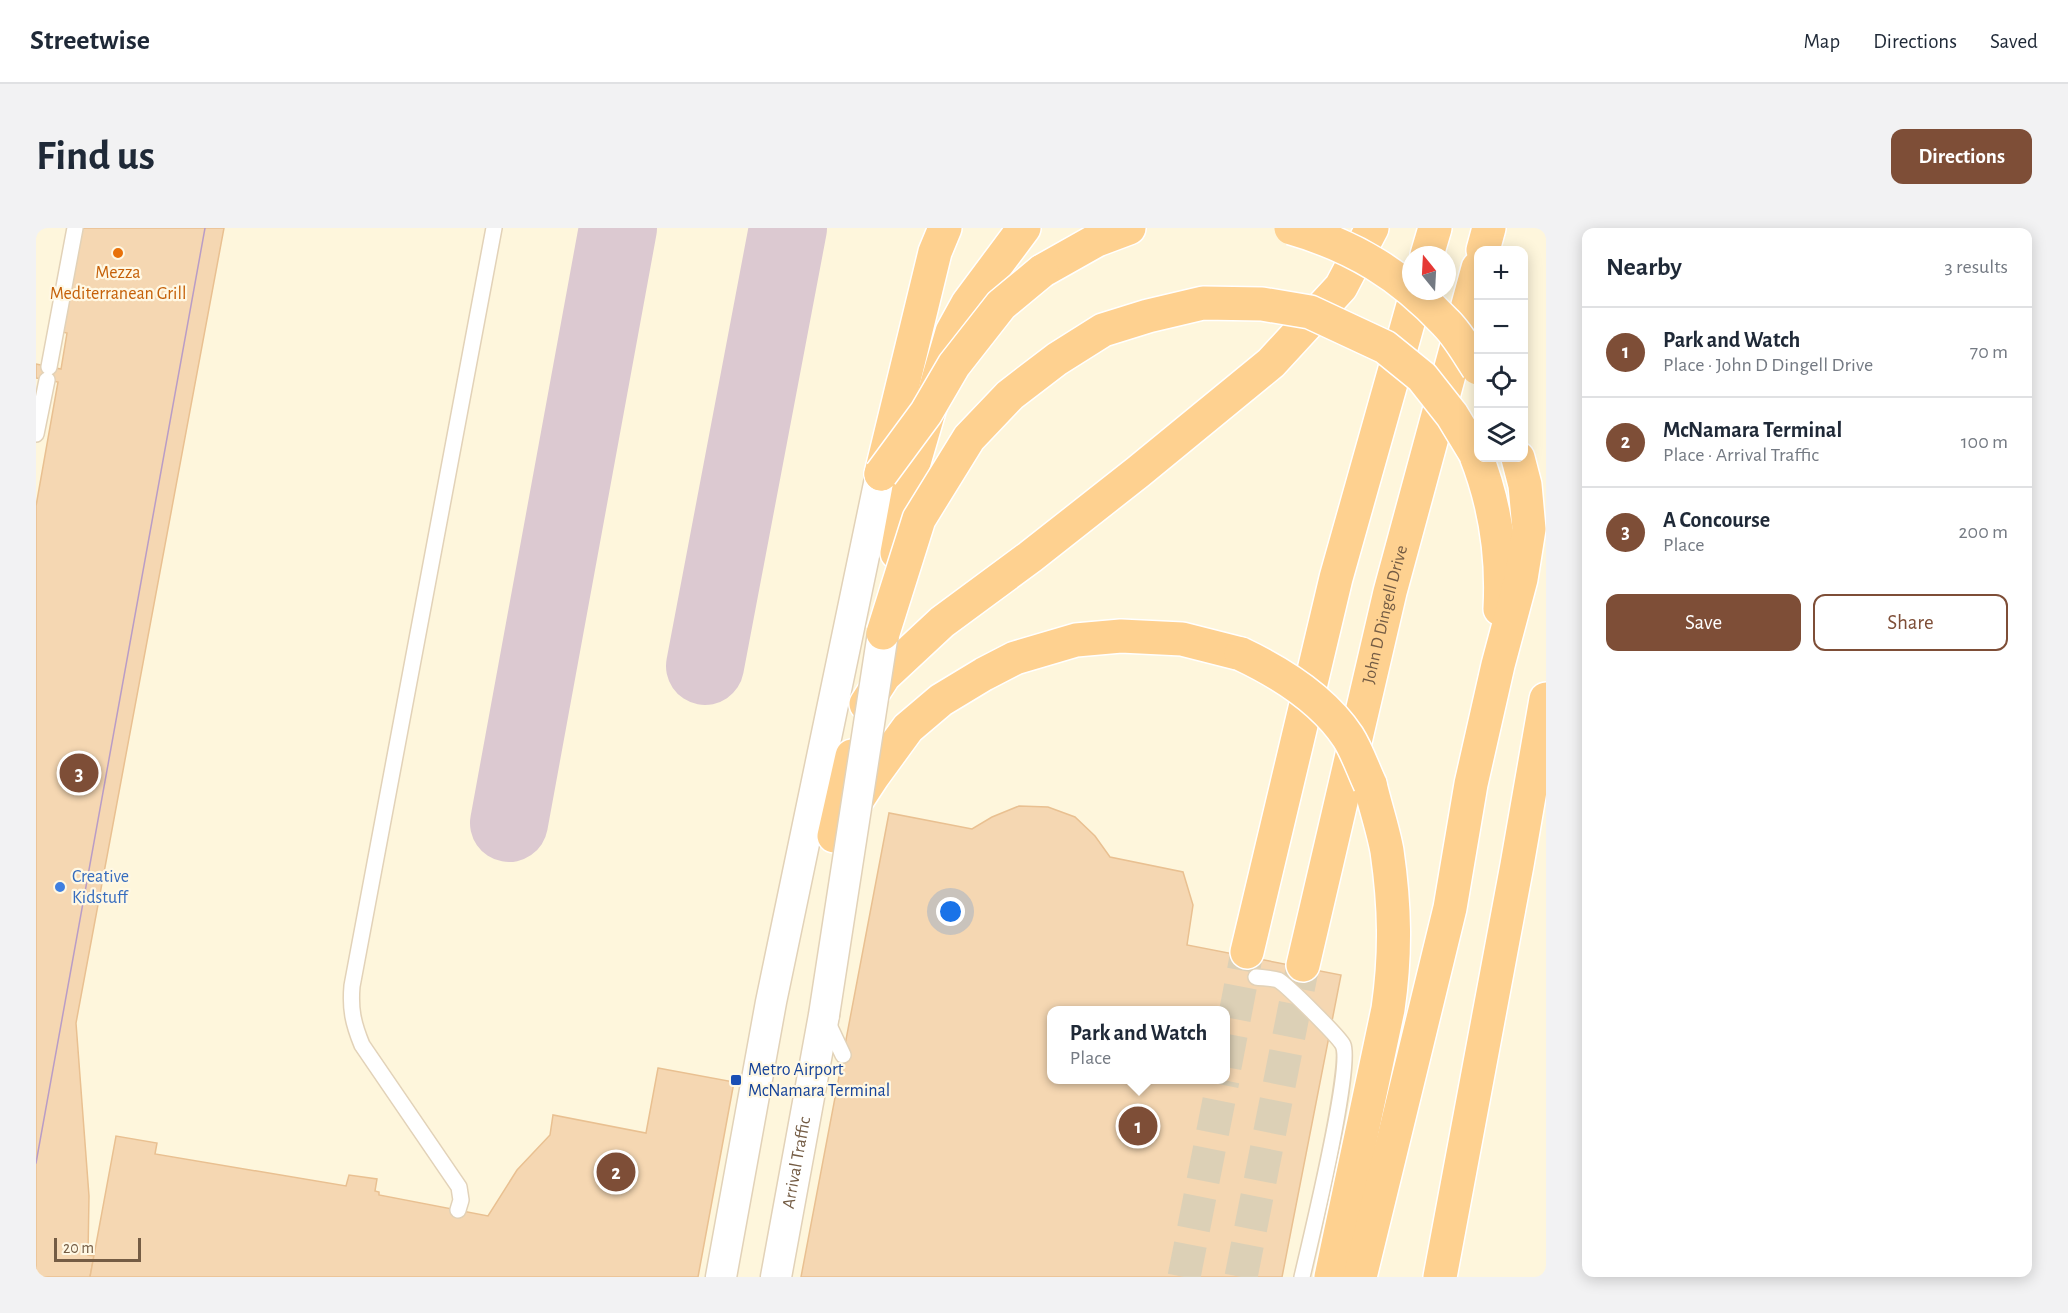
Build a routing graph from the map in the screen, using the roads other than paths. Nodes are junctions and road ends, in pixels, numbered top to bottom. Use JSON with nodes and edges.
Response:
{"nodes":[{"id":1,"x":75,"y":228,"type":"edge"},
{"id":2,"x":494,"y":228,"type":"edge"},
{"id":3,"x":945,"y":228,"type":"edge"},
{"id":4,"x":1024,"y":228,"type":"edge"},
{"id":5,"x":1129,"y":228,"type":"edge"},
{"id":6,"x":1291,"y":228,"type":"edge"},
{"id":7,"x":1372,"y":228,"type":"edge"},
{"id":8,"x":1435,"y":228,"type":"edge"},
{"id":9,"x":1489,"y":228,"type":"edge"},
{"id":10,"x":1430,"y":246,"type":"edge"},
{"id":11,"x":1484,"y":246,"type":"edge"},
{"id":12,"x":1474,"y":286,"type":"edge"},
{"id":13,"x":1414,"y":300,"type":"edge"},
{"id":14,"x":1474,"y":361,"type":"edge"},
{"id":15,"x":36,"y":434,"type":"edge"},
{"id":16,"x":1519,"y":462,"type":"edge"},
{"id":17,"x":881,"y":474,"type":"junction"},
{"id":18,"x":883,"y":633,"type":"junction"},
{"id":19,"x":1498,"y":665,"type":"junction"},
{"id":20,"x":1546,"y":699,"type":"edge"},
{"id":21,"x":1252,"y":964,"type":"joint"},
{"id":22,"x":1303,"y":965,"type":"tunnel mouth"},
{"id":23,"x":824,"y":1015,"type":"junction"},
{"id":24,"x":843,"y":1055,"type":"dead end"},
{"id":25,"x":458,"y":1210,"type":"dead end"},
{"id":26,"x":721,"y":1277,"type":"edge"},
{"id":27,"x":776,"y":1277,"type":"edge"},
{"id":28,"x":1302,"y":1277,"type":"edge"},
{"id":29,"x":1331,"y":1277,"type":"edge"},
{"id":30,"x":1360,"y":1277,"type":"edge"},
{"id":31,"x":1440,"y":1277,"type":"edge"}],
"edges":[{"from":1,"to":15,"type":"lane"},
{"from":2,"to":25,"type":"lane"},
{"from":3,"to":17,"type":"highway"},
{"from":4,"to":18,"type":"highway","bridge":true},
{"from":5,"to":17,"type":"highway","bridge":true},
{"from":6,"to":14,"type":"highway","bridge":true},
{"from":7,"to":29,"type":"highway","bridge":true},
{"from":8,"to":10,"type":"highway"},
{"from":9,"to":11,"type":"highway"},
{"from":12,"to":22,"type":"highway","name":"John D Dingell Drive"},
{"from":13,"to":21,"type":"highway"},
{"from":16,"to":19,"type":"highway"},
{"from":17,"to":26,"type":"street"},
{"from":18,"to":19,"type":"highway","bridge":true},
{"from":18,"to":23,"type":"street","name":"Arrival Traffic","bridge":true},
{"from":19,"to":30,"type":"highway"},
{"from":20,"to":31,"type":"highway"},
{"from":21,"to":28,"type":"lane"},
{"from":23,"to":24,"type":"lane"},
{"from":23,"to":27,"type":"street","name":"Arrival Traffic"}]}
